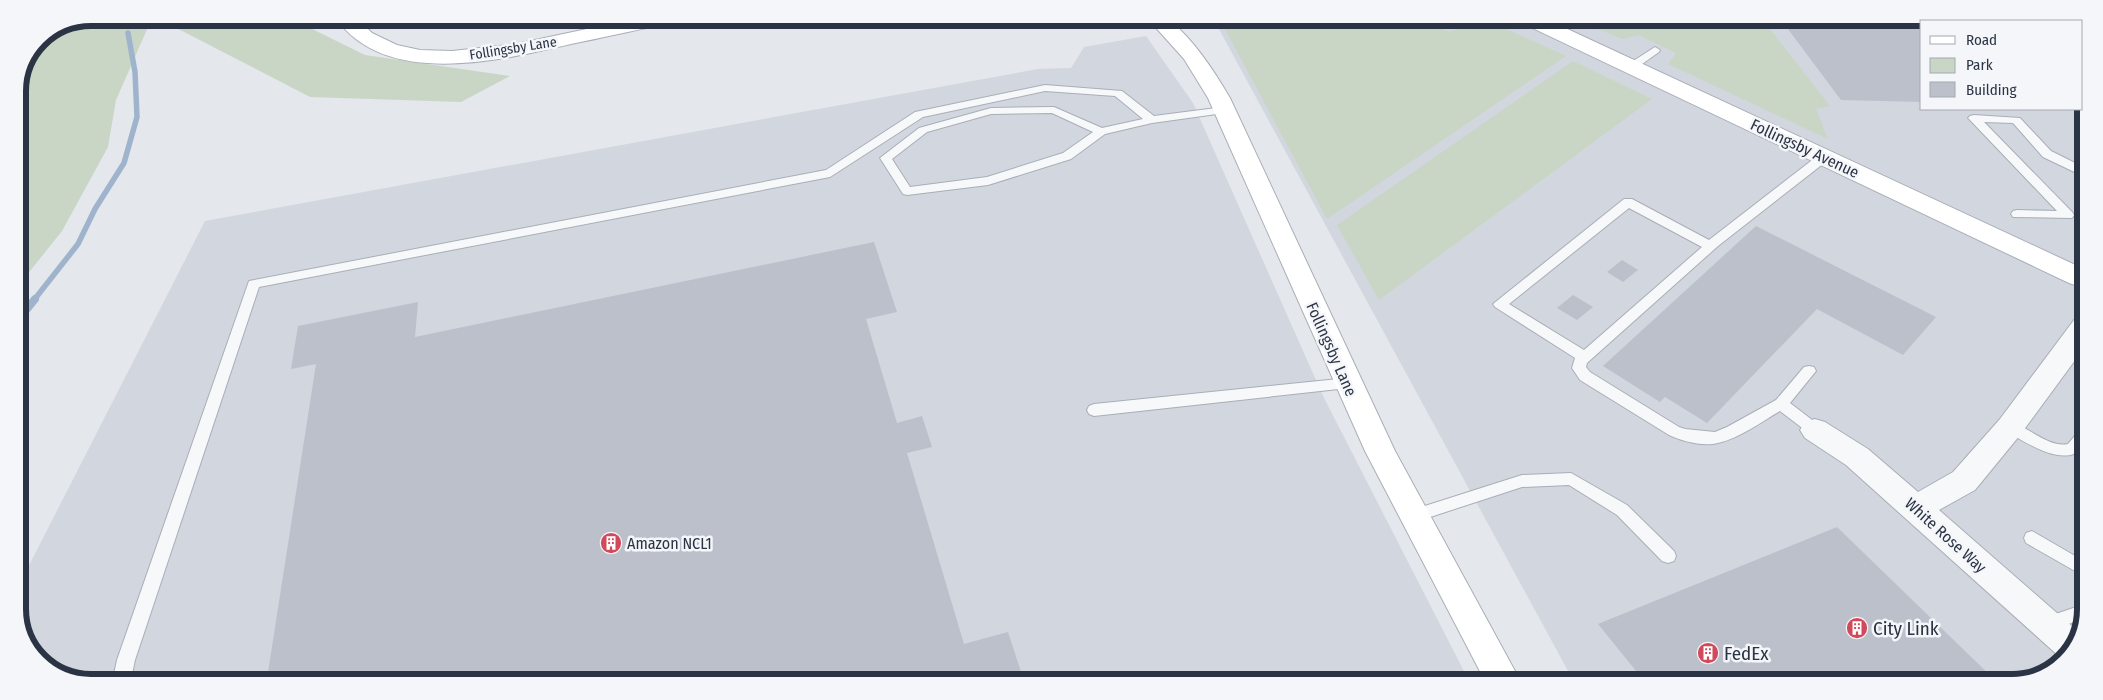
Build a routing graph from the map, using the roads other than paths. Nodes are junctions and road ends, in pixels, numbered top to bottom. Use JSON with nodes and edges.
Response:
{"nodes":[{"id":1,"x":353,"y":26,"type":"edge"},
{"id":2,"x":628,"y":26,"type":"edge"},
{"id":3,"x":1166,"y":26,"type":"edge"},
{"id":4,"x":1544,"y":26,"type":"edge"},
{"id":5,"x":1655,"y":50,"type":"dead end"},
{"id":6,"x":1631,"y":67,"type":"junction"},
{"id":7,"x":1224,"y":110,"type":"junction"},
{"id":8,"x":1152,"y":120,"type":"junction"},
{"id":9,"x":1101,"y":132,"type":"junction"},
{"id":10,"x":1824,"y":157,"type":"junction"},
{"id":11,"x":2077,"y":169,"type":"edge"},
{"id":12,"x":2017,"y":214,"type":"dead end"},
{"id":13,"x":1710,"y":246,"type":"junction"},
{"id":14,"x":2077,"y":279,"type":"edge"},
{"id":15,"x":2077,"y":336,"type":"edge"},
{"id":16,"x":1584,"y":357,"type":"junction"},
{"id":17,"x":1809,"y":372,"type":"dead end"},
{"id":18,"x":1348,"y":382,"type":"junction"},
{"id":19,"x":1781,"y":404,"type":"junction"},
{"id":20,"x":1094,"y":410,"type":"dead end"},
{"id":21,"x":2010,"y":427,"type":"junction"},
{"id":22,"x":1815,"y":430,"type":"joint"},
{"id":23,"x":2077,"y":445,"type":"edge"},
{"id":24,"x":1916,"y":508,"type":"junction"},
{"id":25,"x":1414,"y":516,"type":"junction"},
{"id":26,"x":2032,"y":538,"type":"dead end"},
{"id":27,"x":1668,"y":556,"type":"dead end"},
{"id":28,"x":2077,"y":565,"type":"edge"},
{"id":29,"x":2076,"y":614,"type":"edge"},
{"id":30,"x":2046,"y":625,"type":"junction"},
{"id":31,"x":2066,"y":643,"type":"edge"},
{"id":32,"x":123,"y":674,"type":"edge"},
{"id":33,"x":1500,"y":674,"type":"edge"}],
"edges":[{"from":1,"to":2,"type":"street","name":"Follingsby Lane"},
{"from":3,"to":7,"type":"street","name":"Follingsby Lane"},
{"from":4,"to":6,"type":"street","name":"Follingsby Avenue"},
{"from":5,"to":6,"type":"lane"},
{"from":6,"to":10,"type":"street","name":"Follingsby Avenue"},
{"from":7,"to":8,"type":"lane"},
{"from":7,"to":18,"type":"street","name":"Follingsby Lane"},
{"from":8,"to":9,"type":"lane"},
{"from":8,"to":32,"type":"lane"},
{"from":9,"to":9,"type":"lane"},
{"from":10,"to":13,"type":"lane"},
{"from":10,"to":14,"type":"street","name":"Follingsby Avenue"},
{"from":11,"to":12,"type":"lane"},
{"from":13,"to":16,"type":"lane"},
{"from":13,"to":16,"type":"lane"},
{"from":15,"to":21,"type":"street"},
{"from":16,"to":19,"type":"lane"},
{"from":17,"to":19,"type":"lane"},
{"from":18,"to":20,"type":"lane"},
{"from":18,"to":25,"type":"street","name":"Follingsby Lane"},
{"from":19,"to":22,"type":"lane"},
{"from":21,"to":23,"type":"lane"},
{"from":21,"to":24,"type":"street"},
{"from":22,"to":24,"type":"street","name":"White Rose Way"},
{"from":24,"to":30,"type":"street","name":"White Rose Way"},
{"from":25,"to":27,"type":"lane"},
{"from":25,"to":33,"type":"street","name":"Follingsby Lane"},
{"from":26,"to":28,"type":"lane"},
{"from":29,"to":30,"type":"lane"},
{"from":30,"to":31,"type":"street","name":"White Rose Way"}]}
